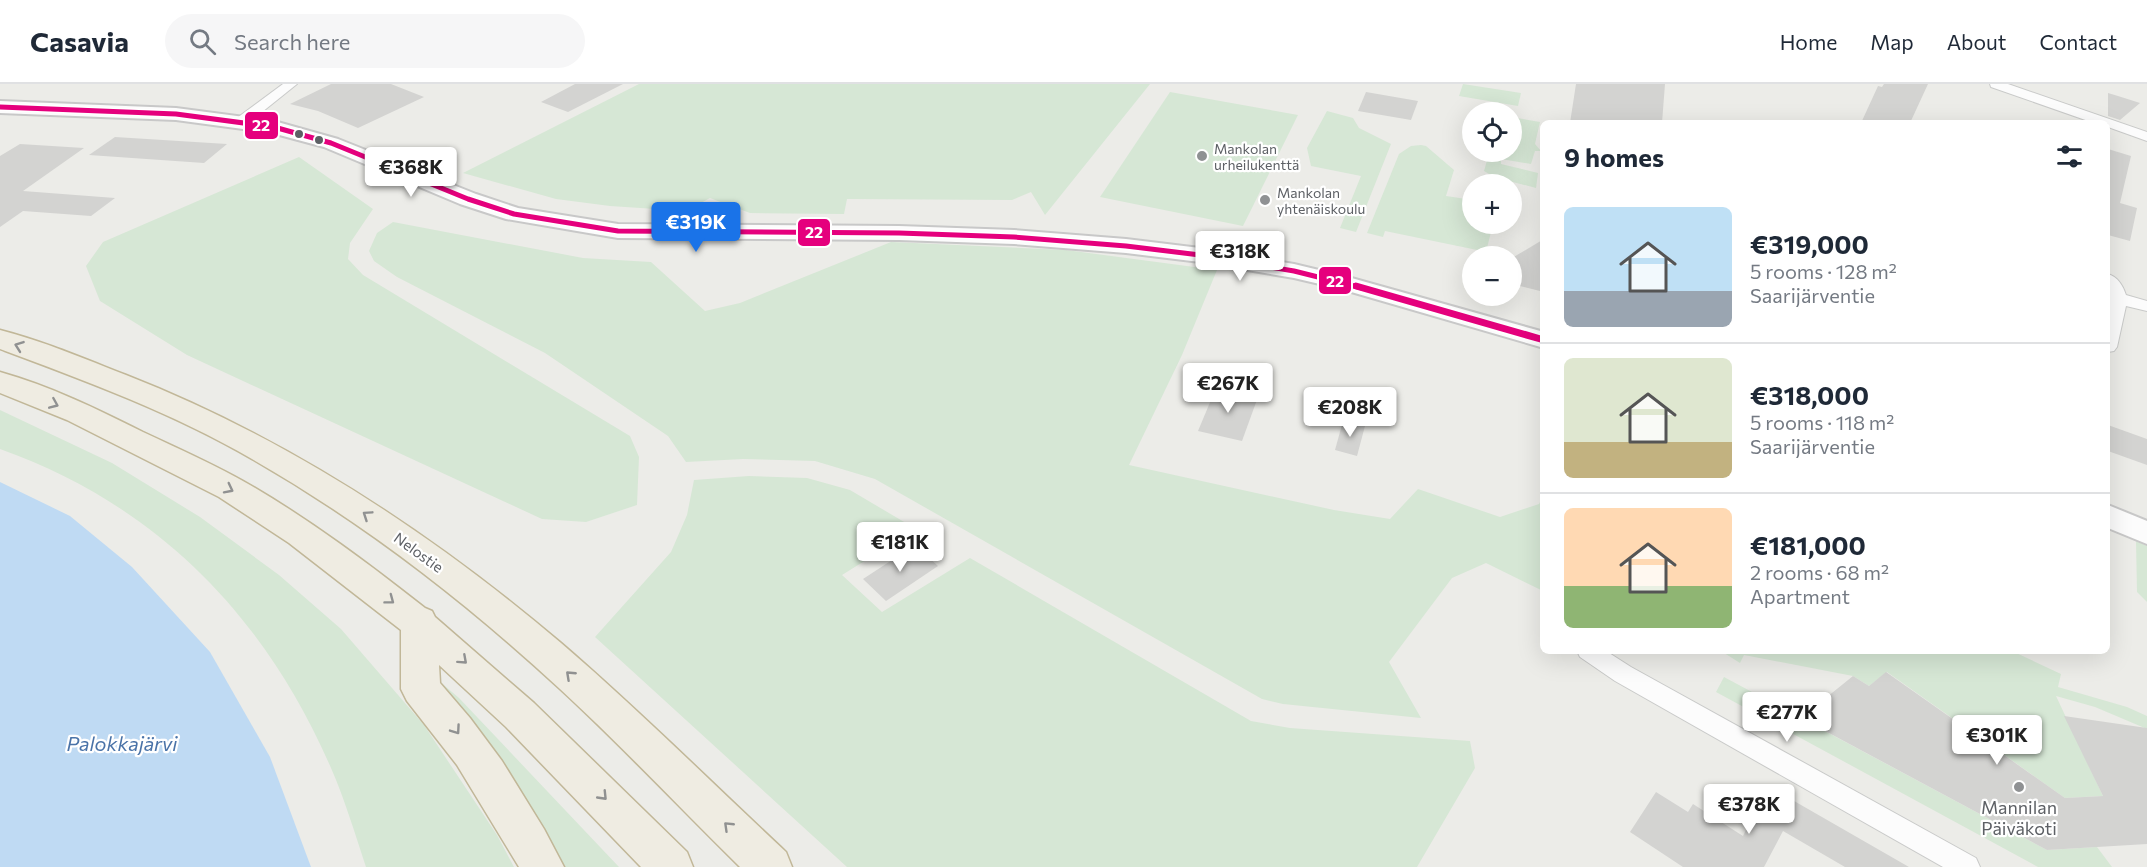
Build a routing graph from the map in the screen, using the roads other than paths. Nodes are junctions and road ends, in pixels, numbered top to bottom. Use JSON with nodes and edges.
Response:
{"nodes":[{"id":1,"x":291,"y":84,"type":"edge"},
{"id":2,"x":1996,"y":84,"type":"edge"},
{"id":3,"x":0,"y":107,"type":"edge"},
{"id":4,"x":2098,"y":120,"type":"edge"},
{"id":5,"x":242,"y":121,"type":"junction"},
{"id":6,"x":2110,"y":124,"type":"edge"},
{"id":7,"x":2147,"y":137,"type":"edge"},
{"id":8,"x":2110,"y":282,"type":"edge"},
{"id":9,"x":2120,"y":299,"type":"junction"},
{"id":10,"x":2147,"y":306,"type":"edge"},
{"id":11,"x":0,"y":339,"type":"edge"},
{"id":12,"x":1540,"y":339,"type":"edge"},
{"id":13,"x":2110,"y":339,"type":"edge"},
{"id":14,"x":0,"y":382,"type":"edge"},
{"id":15,"x":2110,"y":517,"type":"edge"},
{"id":16,"x":2147,"y":533,"type":"edge"},
{"id":17,"x":419,"y":621,"type":"junction"},
{"id":18,"x":1593,"y":654,"type":"edge"},
{"id":19,"x":669,"y":865,"type":"edge"},
{"id":20,"x":542,"y":867,"type":"edge"},
{"id":21,"x":770,"y":867,"type":"edge"},
{"id":22,"x":1967,"y":867,"type":"edge"}],
"edges":[{"from":1,"to":5,"type":"street"},
{"from":2,"to":4,"type":"street"},
{"from":3,"to":5,"type":"main road"},
{"from":5,"to":12,"type":"main road"},
{"from":6,"to":7,"type":"street"},
{"from":8,"to":9,"type":"street"},
{"from":9,"to":10,"type":"street"},
{"from":9,"to":13,"type":"street"},
{"from":21,"to":11,"type":"highway","name":"Nelostie","one_way":true},
{"from":14,"to":17,"type":"highway","one_way":true},
{"from":15,"to":16,"type":"main road"},
{"from":17,"to":19,"type":"highway","one_way":true},
{"from":17,"to":20,"type":"highway","one_way":true},
{"from":18,"to":22,"type":"street"}]}
